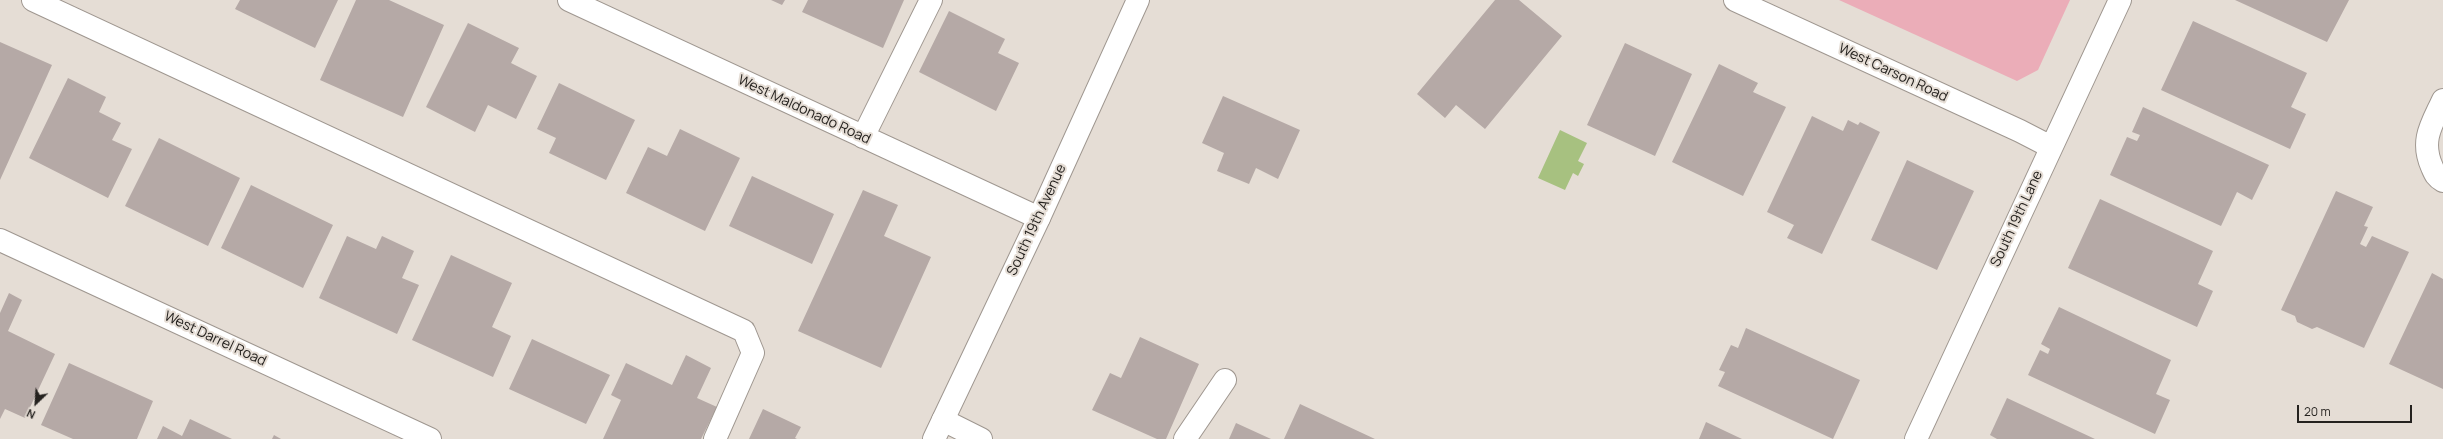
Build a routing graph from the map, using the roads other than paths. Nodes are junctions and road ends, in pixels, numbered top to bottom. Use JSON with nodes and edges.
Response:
{"nodes":[{"id":1,"x":33,"y":0,"type":"edge"},
{"id":2,"x":569,"y":0,"type":"edge"},
{"id":3,"x":931,"y":0,"type":"edge"},
{"id":4,"x":1138,"y":0,"type":"edge"},
{"id":5,"x":1735,"y":0,"type":"edge"},
{"id":6,"x":2120,"y":0,"type":"edge"},
{"id":7,"x":2443,"y":100,"type":"edge"},
{"id":8,"x":863,"y":137,"type":"junction"},
{"id":9,"x":2051,"y":147,"type":"junction"},
{"id":10,"x":2440,"y":179,"type":"edge"},
{"id":11,"x":1039,"y":218,"type":"junction"},
{"id":12,"x":0,"y":240,"type":"edge"},
{"id":13,"x":1225,"y":380,"type":"dead end"},
{"id":14,"x":938,"y":430,"type":"edge"},
{"id":15,"x":430,"y":439,"type":"edge"},
{"id":16,"x":715,"y":439,"type":"edge"},
{"id":17,"x":981,"y":439,"type":"edge"},
{"id":18,"x":1185,"y":439,"type":"edge"},
{"id":19,"x":1916,"y":439,"type":"edge"}],
"edges":[{"from":1,"to":16,"type":"street"},
{"from":2,"to":8,"type":"street","name":"West Maldonado Road"},
{"from":3,"to":8,"type":"street"},
{"from":4,"to":11,"type":"street","name":"South 19th Avenue"},
{"from":5,"to":9,"type":"street","name":"West Carson Road"},
{"from":6,"to":9,"type":"street","name":"South 19th Lane"},
{"from":7,"to":10,"type":"street"},
{"from":8,"to":11,"type":"street","name":"West Maldonado Road"},
{"from":9,"to":19,"type":"street","name":"South 19th Lane"},
{"from":11,"to":14,"type":"street","name":"South 19th Avenue"},
{"from":12,"to":15,"type":"street","name":"West Darrel Road"},
{"from":13,"to":18,"type":"street"},
{"from":14,"to":17,"type":"street"}]}
